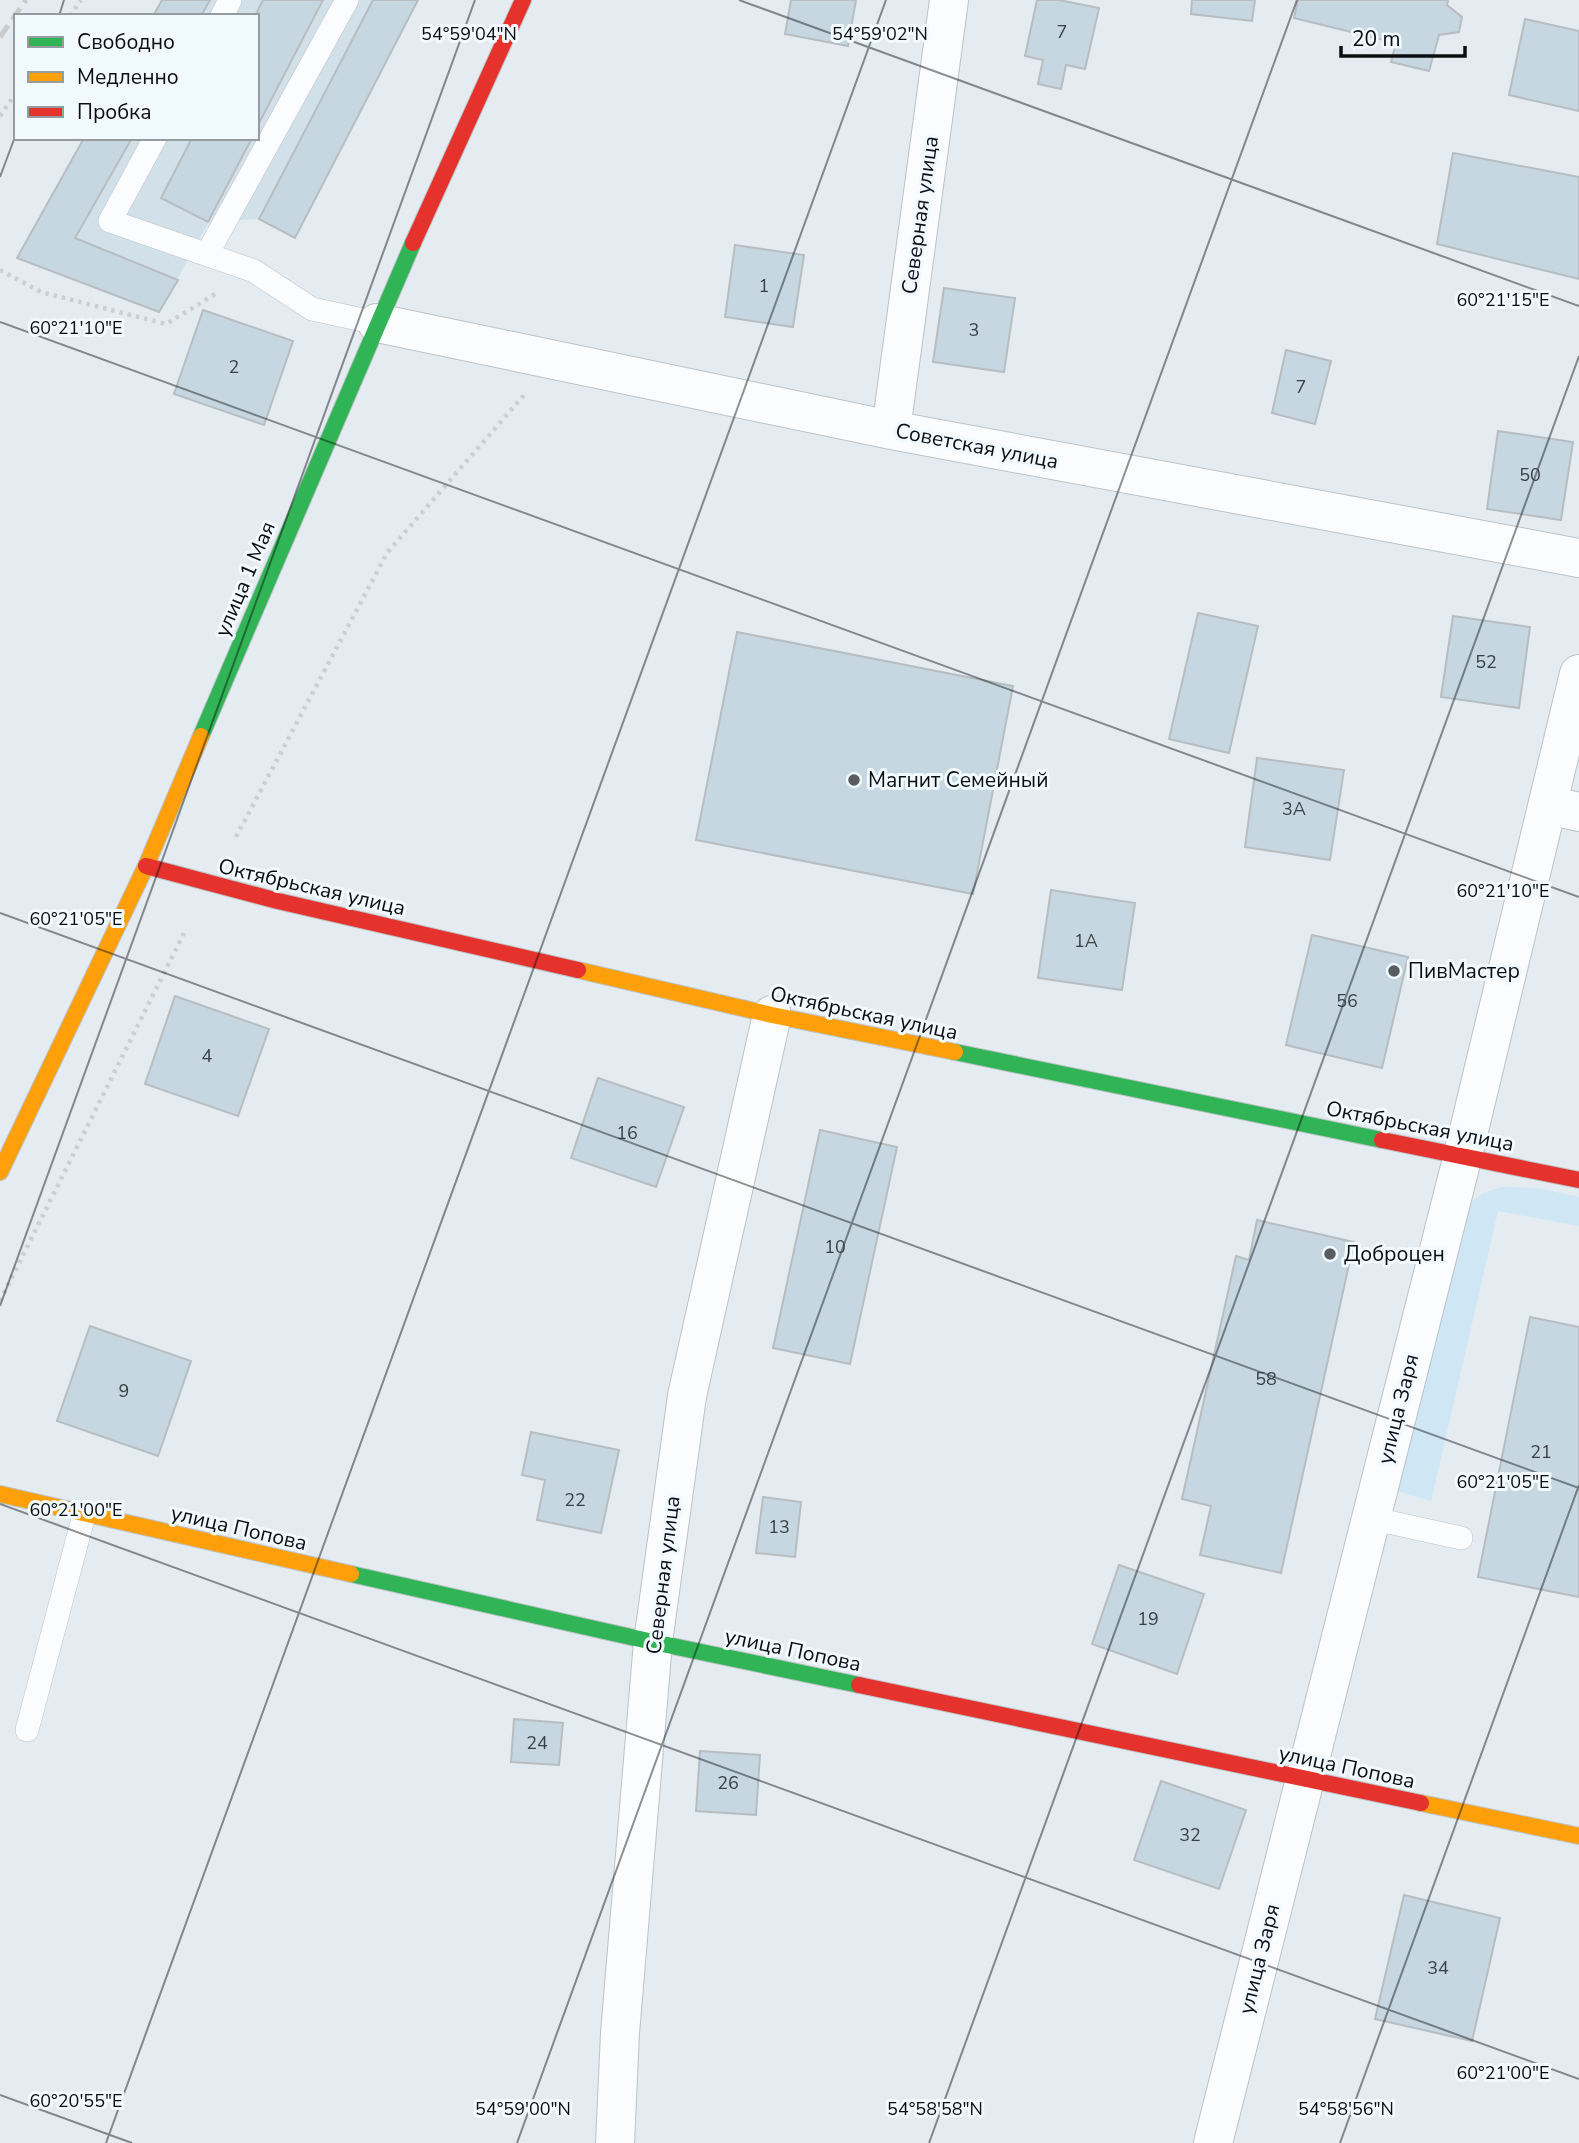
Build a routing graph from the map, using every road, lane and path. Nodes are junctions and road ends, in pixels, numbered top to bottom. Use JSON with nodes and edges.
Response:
{"nodes":[{"id":1,"x":347,"y":0,"type":"edge"},
{"id":2,"x":523,"y":0,"type":"edge"},
{"id":3,"x":949,"y":0,"type":"edge"},
{"id":4,"x":14,"y":96,"type":"edge"},
{"id":5,"x":0,"y":116,"type":"edge"},
{"id":6,"x":154,"y":140,"type":"edge"},
{"id":7,"x":207,"y":254,"type":"junction"},
{"id":8,"x":0,"y":270,"type":"edge"},
{"id":9,"x":254,"y":271,"type":"junction"},
{"id":10,"x":377,"y":323,"type":"junction"},
{"id":11,"x":554,"y":360,"type":"junction"},
{"id":12,"x":891,"y":430,"type":"junction"},
{"id":13,"x":1579,"y":558,"type":"edge"},
{"id":14,"x":1579,"y":674,"type":"edge"},
{"id":15,"x":1563,"y":808,"type":"edge"},
{"id":16,"x":236,"y":837,"type":"dead end"},
{"id":17,"x":146,"y":866,"type":"junction"},
{"id":18,"x":184,"y":933,"type":"dead end"},
{"id":19,"x":772,"y":1015,"type":"junction"},
{"id":20,"x":1463,"y":1155,"type":"junction"},
{"id":21,"x":0,"y":1172,"type":"edge"},
{"id":22,"x":1579,"y":1180,"type":"edge"},
{"id":23,"x":0,"y":1301,"type":"edge"},
{"id":24,"x":0,"y":1494,"type":"edge"},
{"id":25,"x":84,"y":1515,"type":"junction"},
{"id":26,"x":1370,"y":1518,"type":"junction"},
{"id":27,"x":1461,"y":1538,"type":"dead end"},
{"id":28,"x":653,"y":1642,"type":"junction"},
{"id":29,"x":27,"y":1730,"type":"dead end"},
{"id":30,"x":1304,"y":1780,"type":"junction"},
{"id":31,"x":1579,"y":1836,"type":"edge"},
{"id":32,"x":615,"y":2143,"type":"edge"},
{"id":33,"x":1213,"y":2143,"type":"edge"}],
"edges":[{"from":1,"to":7,"type":"lane"},
{"from":2,"to":10,"type":"main road","name":"улица 1 Мая"},
{"from":3,"to":12,"type":"street","name":"Северная улица"},
{"from":4,"to":5,"type":"path"},
{"from":6,"to":7,"type":"lane"},
{"from":7,"to":9,"type":"lane"},
{"from":8,"to":9,"type":"path"},
{"from":9,"to":10,"type":"lane"},
{"from":10,"to":11,"type":"street","name":"Советская улица"},
{"from":10,"to":17,"type":"main road","name":"улица 1 Мая"},
{"from":11,"to":12,"type":"street","name":"Советская улица"},
{"from":11,"to":16,"type":"path"},
{"from":12,"to":13,"type":"street","name":"Советская улица"},
{"from":14,"to":15,"type":"street","name":"улица Заря"},
{"from":15,"to":20,"type":"street","name":"улица Заря"},
{"from":17,"to":19,"type":"main road","name":"Октябрьская улица"},
{"from":17,"to":21,"type":"main road","name":"улица 1 Мая"},
{"from":18,"to":23,"type":"path"},
{"from":19,"to":20,"type":"main road","name":"Октябрьская улица"},
{"from":19,"to":28,"type":"street","name":"Северная улица"},
{"from":20,"to":22,"type":"main road","name":"Октябрьская улица"},
{"from":20,"to":26,"type":"street","name":"улица Заря"},
{"from":24,"to":25,"type":"main road","name":"улица Попова"},
{"from":25,"to":28,"type":"main road","name":"улица Попова"},
{"from":25,"to":29,"type":"lane"},
{"from":26,"to":27,"type":"lane"},
{"from":26,"to":30,"type":"street","name":"улица Заря"},
{"from":28,"to":30,"type":"main road","name":"улица Попова"},
{"from":28,"to":32,"type":"street","name":"Северная улица"},
{"from":30,"to":31,"type":"main road","name":"улица Попова"},
{"from":30,"to":33,"type":"street","name":"улица Заря"}]}
